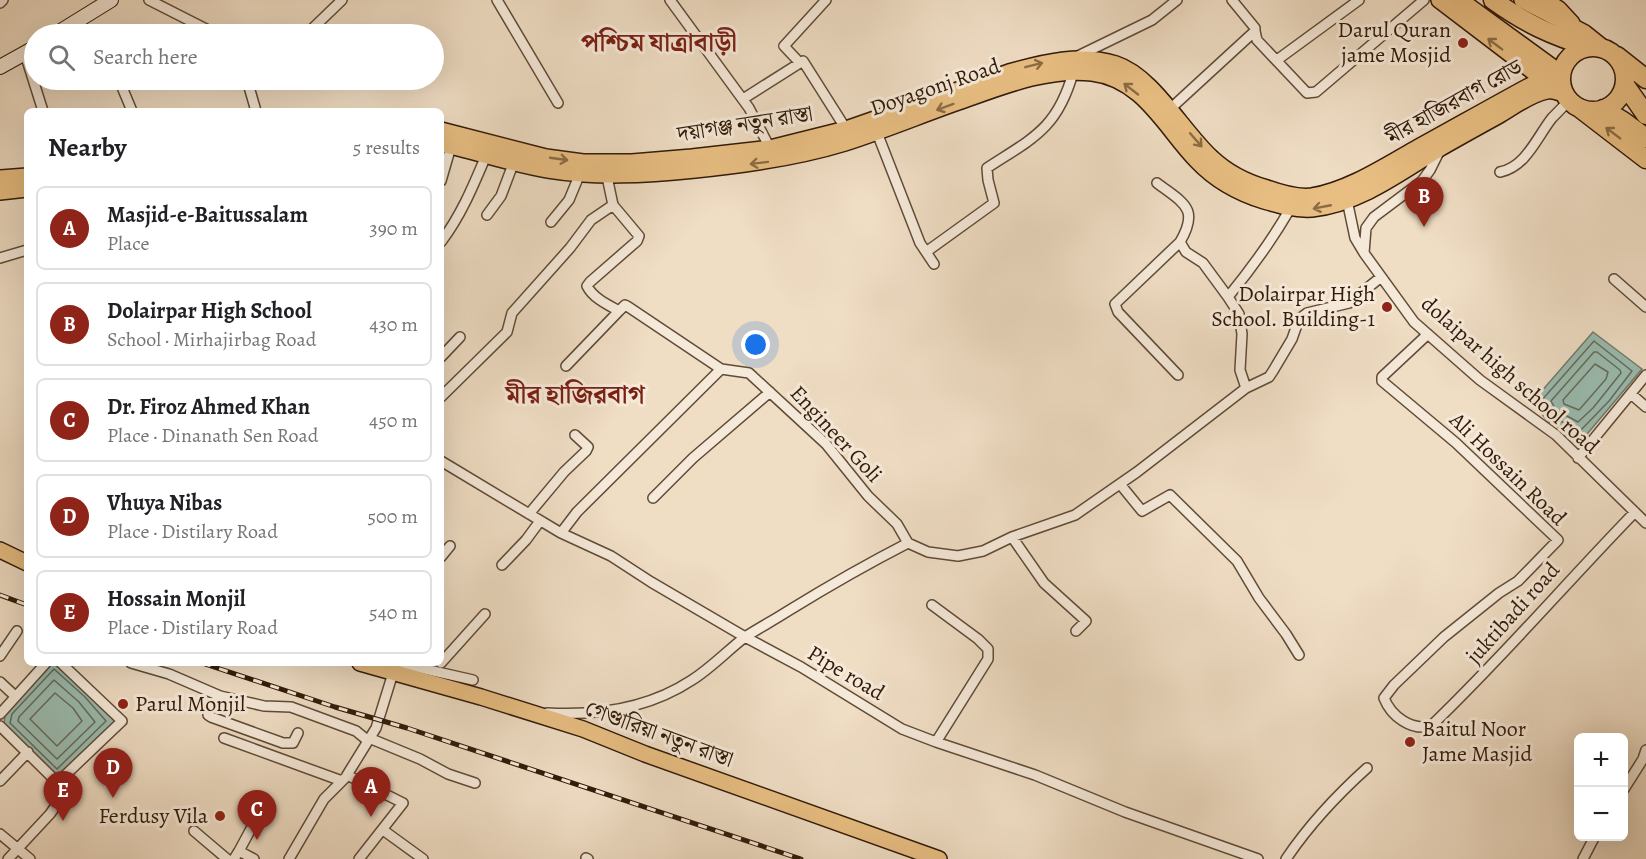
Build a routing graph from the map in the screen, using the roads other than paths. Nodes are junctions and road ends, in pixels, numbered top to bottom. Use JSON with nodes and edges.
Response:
{"nodes":[{"id":1,"x":111,"y":0,"type":"edge"},
{"id":2,"x":149,"y":0,"type":"edge"},
{"id":3,"x":342,"y":0,"type":"edge"},
{"id":4,"x":497,"y":0,"type":"edge"},
{"id":5,"x":670,"y":0,"type":"edge"},
{"id":6,"x":826,"y":0,"type":"edge"},
{"id":7,"x":1177,"y":0,"type":"edge"},
{"id":8,"x":1232,"y":0,"type":"edge"},
{"id":9,"x":1359,"y":0,"type":"edge"},
{"id":10,"x":1424,"y":0,"type":"edge"},
{"id":11,"x":1439,"y":0,"type":"edge"},
{"id":12,"x":1458,"y":0,"type":"edge"},
{"id":13,"x":1493,"y":0,"type":"edge"},
{"id":14,"x":1522,"y":0,"type":"edge"},
{"id":15,"x":1545,"y":0,"type":"edge"},
{"id":16,"x":72,"y":24,"type":"edge"},
{"id":17,"x":196,"y":24,"type":"edge"},
{"id":18,"x":317,"y":24,"type":"edge"},
{"id":19,"x":1578,"y":28,"type":"junction"},
{"id":20,"x":1255,"y":31,"type":"junction"},
{"id":21,"x":24,"y":54,"type":"edge"},
{"id":22,"x":1277,"y":60,"type":"junction"},
{"id":23,"x":800,"y":63,"type":"junction"},
{"id":24,"x":1073,"y":65,"type":"junction"},
{"id":25,"x":0,"y":67,"type":"edge"},
{"id":26,"x":1626,"y":71,"type":"edge"},
{"id":27,"x":1561,"y":75,"type":"junction"},
{"id":28,"x":1542,"y":79,"type":"junction"},
{"id":29,"x":38,"y":90,"type":"edge"},
{"id":30,"x":122,"y":90,"type":"edge"},
{"id":31,"x":250,"y":90,"type":"edge"},
{"id":32,"x":743,"y":99,"type":"junction"},
{"id":33,"x":1571,"y":100,"type":"junction"},
{"id":34,"x":558,"y":103,"type":"dead end"},
{"id":35,"x":42,"y":108,"type":"edge"},
{"id":36,"x":131,"y":108,"type":"edge"},
{"id":37,"x":255,"y":108,"type":"edge"},
{"id":38,"x":1603,"y":109,"type":"junction"},
{"id":39,"x":1169,"y":110,"type":"junction"},
{"id":40,"x":1646,"y":116,"type":"edge"},
{"id":41,"x":874,"y":125,"type":"junction"},
{"id":42,"x":846,"y":129,"type":"junction"},
{"id":43,"x":447,"y":138,"type":"edge"},
{"id":44,"x":1646,"y":138,"type":"edge"},
{"id":45,"x":1438,"y":143,"type":"junction"},
{"id":46,"x":770,"y":148,"type":"junction"},
{"id":47,"x":488,"y":150,"type":"junction"},
{"id":48,"x":515,"y":157,"type":"junction"},
{"id":49,"x":1646,"y":159,"type":"edge"},
{"id":50,"x":444,"y":160,"type":"edge"},
{"id":51,"x":582,"y":168,"type":"junction"},
{"id":52,"x":605,"y":169,"type":"junction"},
{"id":53,"x":1392,"y":170,"type":"junction"},
{"id":54,"x":1500,"y":172,"type":"dead end"},
{"id":55,"x":1157,"y":183,"type":"dead end"},
{"id":56,"x":1283,"y":193,"type":"junction"},
{"id":57,"x":1347,"y":200,"type":"junction"},
{"id":58,"x":613,"y":205,"type":"junction"},
{"id":59,"x":1290,"y":209,"type":"junction"},
{"id":60,"x":487,"y":214,"type":"dead end"},
{"id":61,"x":551,"y":222,"type":"dead end"},
{"id":62,"x":444,"y":238,"type":"edge"},
{"id":63,"x":1180,"y":242,"type":"junction"},
{"id":64,"x":24,"y":252,"type":"edge"},
{"id":65,"x":926,"y":252,"type":"junction"},
{"id":66,"x":1364,"y":253,"type":"junction"},
{"id":67,"x":0,"y":258,"type":"edge"},
{"id":68,"x":934,"y":264,"type":"dead end"},
{"id":69,"x":1381,"y":277,"type":"junction"},
{"id":70,"x":1614,"y":279,"type":"dead end"},
{"id":71,"x":1228,"y":297,"type":"junction"},
{"id":72,"x":1646,"y":307,"type":"edge"},
{"id":73,"x":619,"y":311,"type":"junction"},
{"id":74,"x":1428,"y":334,"type":"junction"},
{"id":75,"x":460,"y":337,"type":"dead end"},
{"id":76,"x":444,"y":354,"type":"edge"},
{"id":77,"x":566,"y":366,"type":"dead end"},
{"id":78,"x":721,"y":369,"type":"junction"},
{"id":79,"x":1178,"y":375,"type":"dead end"},
{"id":80,"x":1646,"y":375,"type":"edge"},
{"id":81,"x":1246,"y":388,"type":"junction"},
{"id":82,"x":770,"y":392,"type":"junction"},
{"id":83,"x":444,"y":394,"type":"edge"},
{"id":84,"x":1631,"y":394,"type":"junction"},
{"id":85,"x":1646,"y":406,"type":"edge"},
{"id":86,"x":575,"y":435,"type":"dead end"},
{"id":87,"x":1578,"y":458,"type":"junction"},
{"id":88,"x":444,"y":463,"type":"edge"},
{"id":89,"x":1120,"y":484,"type":"junction"},
{"id":90,"x":653,"y":498,"type":"dead end"},
{"id":91,"x":1635,"y":512,"type":"junction"},
{"id":92,"x":529,"y":514,"type":"junction"},
{"id":93,"x":540,"y":521,"type":"junction"},
{"id":94,"x":1646,"y":523,"type":"edge"},
{"id":95,"x":561,"y":533,"type":"junction"},
{"id":96,"x":1012,"y":537,"type":"junction"},
{"id":97,"x":908,"y":543,"type":"junction"},
{"id":98,"x":450,"y":546,"type":"dead end"},
{"id":99,"x":0,"y":550,"type":"edge"},
{"id":100,"x":444,"y":553,"type":"edge"},
{"id":101,"x":24,"y":558,"type":"edge"},
{"id":102,"x":502,"y":565,"type":"dead end"},
{"id":103,"x":932,"y":605,"type":"dead end"},
{"id":104,"x":485,"y":614,"type":"dead end"},
{"id":105,"x":17,"y":631,"type":"dead end"},
{"id":106,"x":1076,"y":631,"type":"dead end"},
{"id":107,"x":745,"y":638,"type":"junction"},
{"id":108,"x":1299,"y":655,"type":"dead end"},
{"id":109,"x":0,"y":656,"type":"edge"},
{"id":110,"x":444,"y":659,"type":"edge"},
{"id":111,"x":43,"y":666,"type":"edge"},
{"id":112,"x":65,"y":666,"type":"edge"},
{"id":113,"x":141,"y":666,"type":"edge"},
{"id":114,"x":424,"y":666,"type":"edge"},
{"id":115,"x":441,"y":666,"type":"edge"},
{"id":116,"x":395,"y":668,"type":"edge"},
{"id":117,"x":473,"y":680,"type":"dead end"},
{"id":118,"x":0,"y":682,"type":"edge"},
{"id":119,"x":15,"y":696,"type":"junction"},
{"id":120,"x":220,"y":696,"type":"junction"},
{"id":121,"x":527,"y":712,"type":"junction"},
{"id":122,"x":0,"y":714,"type":"edge"},
{"id":123,"x":0,"y":726,"type":"edge"},
{"id":124,"x":1413,"y":728,"type":"joint"},
{"id":125,"x":298,"y":733,"type":"dead end"},
{"id":126,"x":224,"y":738,"type":"dead end"},
{"id":127,"x":368,"y":739,"type":"junction"},
{"id":128,"x":936,"y":742,"type":"junction"},
{"id":129,"x":1646,"y":750,"type":"edge"},
{"id":130,"x":28,"y":753,"type":"junction"},
{"id":131,"x":1367,"y":768,"type":"dead end"},
{"id":132,"x":344,"y":778,"type":"junction"},
{"id":133,"x":0,"y":781,"type":"edge"},
{"id":134,"x":57,"y":783,"type":"junction"},
{"id":135,"x":475,"y":783,"type":"dead end"},
{"id":136,"x":1624,"y":787,"type":"edge"},
{"id":137,"x":253,"y":825,"type":"dead end"},
{"id":138,"x":383,"y":830,"type":"junction"},
{"id":139,"x":194,"y":831,"type":"dead end"},
{"id":140,"x":0,"y":834,"type":"edge"},
{"id":141,"x":1593,"y":841,"type":"edge"},
{"id":142,"x":18,"y":849,"type":"junction"},
{"id":143,"x":237,"y":855,"type":"edge"},
{"id":144,"x":8,"y":859,"type":"edge"},
{"id":145,"x":30,"y":859,"type":"edge"},
{"id":146,"x":227,"y":859,"type":"edge"},
{"id":147,"x":254,"y":859,"type":"edge"},
{"id":148,"x":289,"y":859,"type":"edge"},
{"id":149,"x":359,"y":859,"type":"edge"},
{"id":150,"x":423,"y":859,"type":"edge"},
{"id":151,"x":939,"y":859,"type":"edge"},
{"id":152,"x":1258,"y":859,"type":"edge"},
{"id":153,"x":1286,"y":859,"type":"edge"},
{"id":154,"x":1583,"y":859,"type":"edge"}],
"edges":[{"from":1,"to":16,"type":"main road"},
{"from":2,"to":17,"type":"street"},
{"from":3,"to":18,"type":"street"},
{"from":4,"to":34,"type":"street"},
{"from":5,"to":32,"type":"street"},
{"from":6,"to":23,"type":"street"},
{"from":7,"to":24,"type":"street"},
{"from":8,"to":20,"type":"street"},
{"from":9,"to":22,"type":"street"},
{"from":10,"to":22,"type":"street"},
{"from":28,"to":11,"type":"main road","one_way":true},
{"from":12,"to":27,"type":"highway"},
{"from":13,"to":26,"type":"highway"},
{"from":14,"to":19,"type":"main road"},
{"from":15,"to":19,"type":"main road"},
{"from":19,"to":26,"type":"main road"},
{"from":20,"to":22,"type":"street"},
{"from":20,"to":39,"type":"street"},
{"from":21,"to":25,"type":"main road"},
{"from":23,"to":32,"type":"street"},
{"from":23,"to":42,"type":"street"},
{"from":24,"to":39,"type":"main road","name":"দয়াগঞ্জ নতুন রাস্তা"},
{"from":24,"to":41,"type":"main road","name":"দয়াগঞ্জ নতুন রাস্তা"},
{"from":59,"to":24,"type":"main road","one_way":true},
{"from":24,"to":65,"type":"street"},
{"from":26,"to":27,"type":"highway"},
{"from":26,"to":38,"type":"highway"},
{"from":26,"to":40,"type":"highway"},
{"from":27,"to":28,"type":"main road","name":"মীর হাজিরবাগ রোড"},
{"from":27,"to":33,"type":"highway"},
{"from":28,"to":33,"type":"main road"},
{"from":28,"to":45,"type":"main road","name":"মীর হাজিরবাগ রোড"},
{"from":29,"to":35,"type":"street"},
{"from":30,"to":36,"type":"street"},
{"from":31,"to":37,"type":"street"},
{"from":32,"to":46,"type":"street"},
{"from":33,"to":38,"type":"highway"},
{"from":33,"to":45,"type":"main road"},
{"from":49,"to":33,"type":"highway","one_way":true},
{"from":33,"to":54,"type":"street"},
{"from":38,"to":44,"type":"highway"},
{"from":39,"to":56,"type":"main road","name":"দয়াগঞ্জ নতুন রাস্তা","one_way":true},
{"from":41,"to":42,"type":"main road","name":"দয়াগঞ্জ নতুন রাস্তা"},
{"from":41,"to":52,"type":"main road","name":"Doyagonj Road","one_way":true},
{"from":41,"to":65,"type":"street"},
{"from":42,"to":46,"type":"main road","name":"দয়াগঞ্জ নতুন রাস্তা"},
{"from":43,"to":47,"type":"main road","name":"দয়াগঞ্জ নতুন রাস্তা"},
{"from":43,"to":50,"type":"street"},
{"from":45,"to":53,"type":"main road","name":"মীর হাজিরবাগ রোড"},
{"from":45,"to":66,"type":"street"},
{"from":46,"to":52,"type":"main road","name":"দয়াগঞ্জ নতুন রাস্তা"},
{"from":47,"to":48,"type":"main road","name":"দয়াগঞ্জ নতুন রাস্তা"},
{"from":47,"to":62,"type":"street"},
{"from":48,"to":51,"type":"main road","name":"দয়াগঞ্জ নতুন রাস্তা"},
{"from":48,"to":60,"type":"street"},
{"from":51,"to":52,"type":"main road","name":"দয়াগঞ্জ নতুন রাস্তা"},
{"from":51,"to":61,"type":"street"},
{"from":52,"to":58,"type":"street","name":"Engineer Goli"},
{"from":53,"to":56,"type":"main road","name":"দয়াগঞ্জ নতুন রাস্তা"},
{"from":53,"to":57,"type":"main road"},
{"from":55,"to":63,"type":"street"},
{"from":56,"to":59,"type":"street"},
{"from":57,"to":59,"type":"main road","one_way":true},
{"from":57,"to":66,"type":"street","name":"dolaipar high school road"},
{"from":58,"to":73,"type":"street","name":"Engineer Goli"},
{"from":58,"to":83,"type":"street"},
{"from":59,"to":71,"type":"street"},
{"from":63,"to":71,"type":"street"},
{"from":63,"to":79,"type":"street"},
{"from":64,"to":67,"type":"street"},
{"from":65,"to":68,"type":"street"},
{"from":66,"to":69,"type":"street","name":"dolaipar high school road"},
{"from":69,"to":74,"type":"street","name":"dolaipar high school road"},
{"from":69,"to":81,"type":"street"},
{"from":70,"to":72,"type":"street"},
{"from":71,"to":81,"type":"street"},
{"from":73,"to":77,"type":"street"},
{"from":73,"to":78,"type":"street","name":"Engineer Goli"},
{"from":74,"to":87,"type":"street","name":"dolaipar high school road"},
{"from":74,"to":124,"type":"street","name":"Ali Hossain Road"},
{"from":75,"to":76,"type":"street"},
{"from":78,"to":82,"type":"street","name":"Engineer Goli"},
{"from":78,"to":95,"type":"street"},
{"from":80,"to":84,"type":"street"},
{"from":81,"to":89,"type":"street"},
{"from":82,"to":90,"type":"street"},
{"from":82,"to":97,"type":"street","name":"Engineer Goli"},
{"from":84,"to":85,"type":"street"},
{"from":84,"to":87,"type":"street"},
{"from":86,"to":92,"type":"street"},
{"from":87,"to":91,"type":"street","name":"dolaipar high school road"},
{"from":88,"to":92,"type":"street","name":"Pipe road"},
{"from":89,"to":96,"type":"street"},
{"from":89,"to":108,"type":"street"},
{"from":91,"to":94,"type":"street","name":"dolaipar high school road"},
{"from":91,"to":124,"type":"street","name":"juktibadi road"},
{"from":92,"to":93,"type":"street","name":"Pipe road"},
{"from":93,"to":95,"type":"street","name":"Pipe road"},
{"from":93,"to":102,"type":"street"},
{"from":95,"to":107,"type":"street","name":"Pipe road"},
{"from":96,"to":97,"type":"street"},
{"from":96,"to":106,"type":"street"},
{"from":97,"to":107,"type":"street"},
{"from":98,"to":100,"type":"street"},
{"from":99,"to":101,"type":"main road"},
{"from":103,"to":128,"type":"street"},
{"from":104,"to":110,"type":"street"},
{"from":105,"to":109,"type":"street"},
{"from":107,"to":121,"type":"street"},
{"from":107,"to":128,"type":"street","name":"Pipe road"},
{"from":111,"to":119,"type":"street"},
{"from":112,"to":134,"type":"street"},
{"from":113,"to":120,"type":"street"},
{"from":114,"to":116,"type":"street"},
{"from":115,"to":117,"type":"street"},
{"from":116,"to":121,"type":"main road","name":"গেণ্ডারিয়া নতুন রাস্তা"},
{"from":116,"to":127,"type":"street"},
{"from":118,"to":119,"type":"street"},
{"from":119,"to":122,"type":"street"},
{"from":120,"to":125,"type":"street"},
{"from":120,"to":127,"type":"street"},
{"from":121,"to":151,"type":"main road","name":"গেণ্ডারিয়া নতুন রাস্তা"},
{"from":123,"to":130,"type":"street"},
{"from":126,"to":132,"type":"street"},
{"from":127,"to":132,"type":"street"},
{"from":127,"to":135,"type":"street"},
{"from":128,"to":152,"type":"street","name":"Pipe road"},
{"from":129,"to":136,"type":"street"},
{"from":130,"to":133,"type":"street"},
{"from":130,"to":134,"type":"street"},
{"from":131,"to":153,"type":"street"},
{"from":132,"to":138,"type":"street"},
{"from":132,"to":148,"type":"street"},
{"from":134,"to":142,"type":"street"},
{"from":137,"to":143,"type":"street"},
{"from":138,"to":149,"type":"street"},
{"from":138,"to":150,"type":"street"},
{"from":139,"to":146,"type":"street"},
{"from":140,"to":142,"type":"street"},
{"from":141,"to":154,"type":"street"},
{"from":142,"to":144,"type":"street"},
{"from":142,"to":145,"type":"street"},
{"from":143,"to":147,"type":"street"}]}
